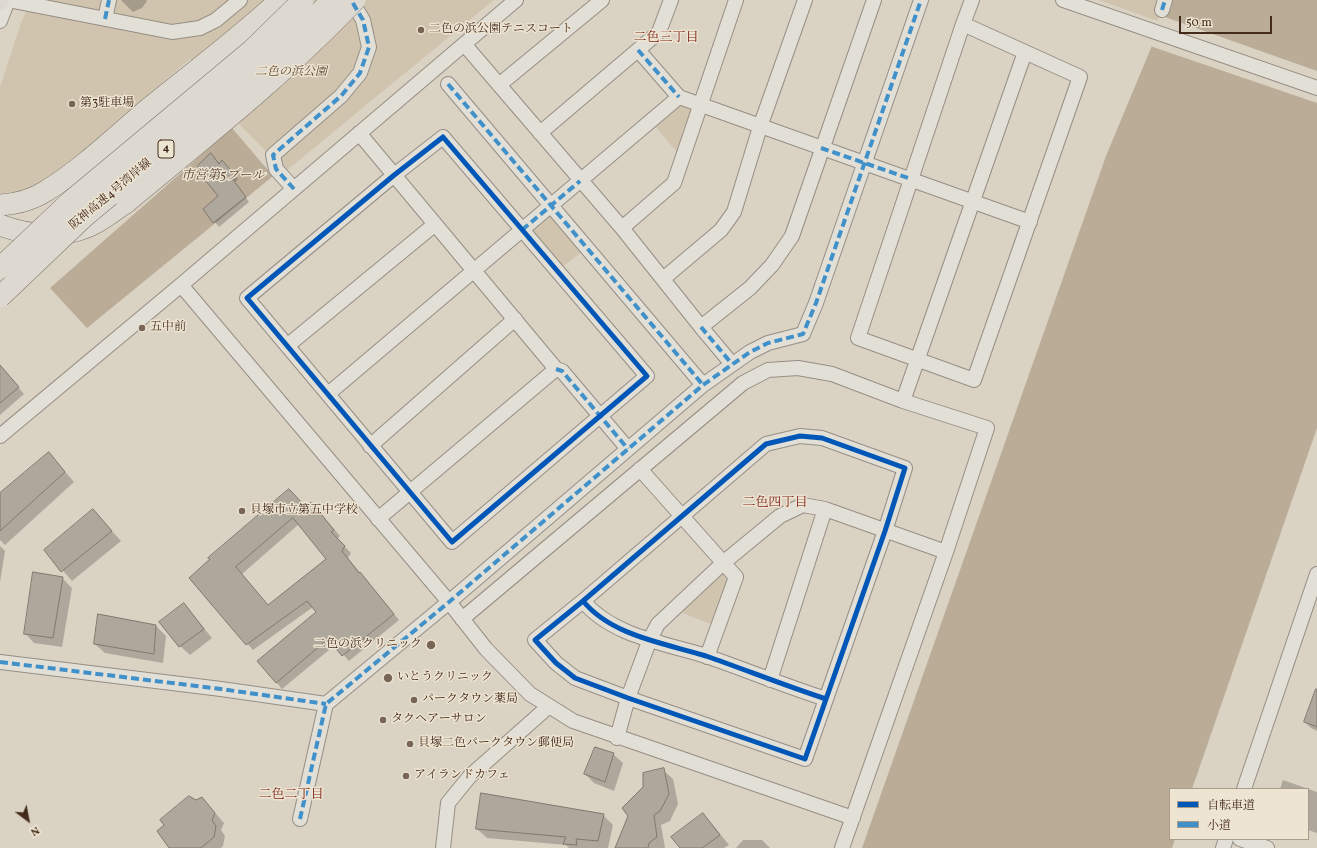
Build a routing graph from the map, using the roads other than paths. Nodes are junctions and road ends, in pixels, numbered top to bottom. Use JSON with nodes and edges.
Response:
{"nodes":[{"id":1,"x":8,"y":0,"type":"edge"},
{"id":2,"x":109,"y":0,"type":"edge"},
{"id":3,"x":240,"y":0,"type":"edge"},
{"id":4,"x":280,"y":0,"type":"edge"},
{"id":5,"x":303,"y":0,"type":"edge"},
{"id":6,"x":332,"y":0,"type":"edge"},
{"id":7,"x":353,"y":0,"type":"edge"},
{"id":8,"x":516,"y":0,"type":"edge"},
{"id":9,"x":602,"y":0,"type":"edge"},
{"id":10,"x":670,"y":0,"type":"edge"},
{"id":11,"x":736,"y":0,"type":"edge"},
{"id":12,"x":805,"y":0,"type":"edge"},
{"id":13,"x":874,"y":0,"type":"edge"},
{"id":14,"x":921,"y":0,"type":"edge"},
{"id":15,"x":972,"y":0,"type":"edge"},
{"id":16,"x":1063,"y":0,"type":"edge"},
{"id":17,"x":105,"y":19,"type":"junction"},
{"id":18,"x":0,"y":20,"type":"edge"},
{"id":19,"x":963,"y":24,"type":"junction"},
{"id":20,"x":464,"y":44,"type":"junction"},
{"id":21,"x":638,"y":50,"type":"junction"},
{"id":22,"x":1025,"y":52,"type":"junction"},
{"id":23,"x":448,"y":84,"type":"dead end"},
{"id":24,"x":499,"y":85,"type":"junction"},
{"id":25,"x":1317,"y":88,"type":"edge"},
{"id":26,"x":679,"y":97,"type":"junction"},
{"id":27,"x":700,"y":105,"type":"junction"},
{"id":28,"x":760,"y":127,"type":"junction"},
{"id":29,"x":540,"y":133,"type":"junction"},
{"id":30,"x":359,"y":134,"type":"junction"},
{"id":31,"x":821,"y":148,"type":"junction"},
{"id":32,"x":864,"y":163,"type":"junction"},
{"id":33,"x":393,"y":176,"type":"junction"},
{"id":34,"x":911,"y":179,"type":"junction"},
{"id":35,"x":580,"y":181,"type":"junction"},
{"id":36,"x":294,"y":190,"type":"junction"},
{"id":37,"x":973,"y":203,"type":"junction"},
{"id":38,"x":0,"y":205,"type":"edge"},
{"id":39,"x":551,"y":205,"type":"junction"},
{"id":40,"x":1030,"y":222,"type":"junction"},
{"id":41,"x":0,"y":225,"type":"edge"},
{"id":42,"x":434,"y":225,"type":"junction"},
{"id":43,"x":622,"y":228,"type":"junction"},
{"id":44,"x":522,"y":230,"type":"junction"},
{"id":45,"x":0,"y":268,"type":"edge"},
{"id":46,"x":473,"y":271,"type":"junction"},
{"id":47,"x":663,"y":279,"type":"junction"},
{"id":48,"x":181,"y":285,"type":"junction"},
{"id":49,"x":0,"y":297,"type":"edge"},
{"id":50,"x":515,"y":319,"type":"junction"},
{"id":51,"x":701,"y":327,"type":"junction"},
{"id":52,"x":287,"y":346,"type":"junction"},
{"id":53,"x":918,"y":360,"type":"junction"},
{"id":54,"x":732,"y":364,"type":"junction"},
{"id":55,"x":556,"y":369,"type":"junction"},
{"id":56,"x":703,"y":385,"type":"junction"},
{"id":57,"x":328,"y":394,"type":"junction"},
{"id":58,"x":903,"y":401,"type":"junction"},
{"id":59,"x":600,"y":416,"type":"junction"},
{"id":60,"x":0,"y":436,"type":"edge"},
{"id":61,"x":370,"y":446,"type":"junction"},
{"id":62,"x":628,"y":449,"type":"junction"},
{"id":63,"x":640,"y":469,"type":"junction"},
{"id":64,"x":410,"y":493,"type":"junction"},
{"id":65,"x":824,"y":509,"type":"junction"},
{"id":66,"x":683,"y":516,"type":"junction"},
{"id":67,"x":378,"y":519,"type":"junction"},
{"id":68,"x":885,"y":530,"type":"junction"},
{"id":69,"x":946,"y":552,"type":"junction"},
{"id":70,"x":723,"y":563,"type":"junction"},
{"id":71,"x":1317,"y":574,"type":"edge"},
{"id":72,"x":583,"y":601,"type":"junction"},
{"id":73,"x":449,"y":602,"type":"junction"},
{"id":74,"x":462,"y":619,"type":"junction"},
{"id":75,"x":650,"y":639,"type":"junction"},
{"id":76,"x":707,"y":657,"type":"junction"},
{"id":77,"x":0,"y":662,"type":"edge"},
{"id":78,"x":770,"y":680,"type":"junction"},
{"id":79,"x":628,"y":698,"type":"junction"},
{"id":80,"x":826,"y":700,"type":"junction"},
{"id":81,"x":326,"y":704,"type":"junction"},
{"id":82,"x":548,"y":707,"type":"junction"},
{"id":83,"x":617,"y":738,"type":"junction"},
{"id":84,"x":1244,"y":788,"type":"edge"},
{"id":85,"x":852,"y":818,"type":"junction"},
{"id":86,"x":300,"y":819,"type":"dead end"},
{"id":87,"x":1243,"y":840,"type":"edge"},
{"id":88,"x":443,"y":848,"type":"edge"},
{"id":89,"x":842,"y":848,"type":"edge"},
{"id":90,"x":1267,"y":848,"type":"edge"}],
"edges":[{"from":1,"to":17,"type":"street"},
{"from":1,"to":18,"type":"street"},
{"from":2,"to":17,"type":"street"},
{"from":3,"to":17,"type":"street"},
{"from":4,"to":38,"type":"highway"},
{"from":5,"to":45,"type":"highway","name":"阪神高速4号湾岸線","number":"4","bridge":true},
{"from":6,"to":49,"type":"highway","name":"阪神高速4号湾岸線","number":"4","bridge":true},
{"from":7,"to":36,"type":"street"},
{"from":7,"to":41,"type":"highway","bridge":true},
{"from":8,"to":20,"type":"street"},
{"from":9,"to":24,"type":"street"},
{"from":10,"to":21,"type":"street"},
{"from":11,"to":27,"type":"street"},
{"from":12,"to":28,"type":"street"},
{"from":13,"to":31,"type":"street"},
{"from":14,"to":32,"type":"street"},
{"from":15,"to":19,"type":"street"},
{"from":16,"to":25,"type":"street"},
{"from":19,"to":22,"type":"street"},
{"from":19,"to":34,"type":"street"},
{"from":20,"to":24,"type":"street"},
{"from":20,"to":30,"type":"street"},
{"from":21,"to":26,"type":"street"},
{"from":21,"to":29,"type":"street"},
{"from":22,"to":37,"type":"street"},
{"from":22,"to":40,"type":"street"},
{"from":23,"to":39,"type":"street"},
{"from":24,"to":29,"type":"street"},
{"from":26,"to":27,"type":"street"},
{"from":26,"to":35,"type":"street"},
{"from":27,"to":28,"type":"street"},
{"from":27,"to":43,"type":"street"},
{"from":28,"to":31,"type":"street"},
{"from":28,"to":47,"type":"street"},
{"from":29,"to":35,"type":"street"},
{"from":30,"to":33,"type":"street"},
{"from":30,"to":36,"type":"street"},
{"from":31,"to":32,"type":"street"},
{"from":31,"to":51,"type":"street"},
{"from":32,"to":34,"type":"street"},
{"from":32,"to":54,"type":"street"},
{"from":33,"to":42,"type":"street"},
{"from":33,"to":44,"type":"street"},
{"from":33,"to":52,"type":"street"},
{"from":34,"to":37,"type":"street"},
{"from":34,"to":53,"type":"street"},
{"from":35,"to":39,"type":"street"},
{"from":35,"to":43,"type":"street"},
{"from":36,"to":48,"type":"street"},
{"from":37,"to":40,"type":"street"},
{"from":37,"to":53,"type":"street"},
{"from":39,"to":44,"type":"street"},
{"from":39,"to":56,"type":"street"},
{"from":40,"to":53,"type":"street"},
{"from":42,"to":46,"type":"street"},
{"from":42,"to":52,"type":"street"},
{"from":43,"to":47,"type":"street"},
{"from":44,"to":46,"type":"street"},
{"from":44,"to":59,"type":"street"},
{"from":46,"to":50,"type":"street"},
{"from":46,"to":57,"type":"street"},
{"from":47,"to":51,"type":"street"},
{"from":48,"to":60,"type":"street"},
{"from":48,"to":67,"type":"street"},
{"from":50,"to":55,"type":"street"},
{"from":50,"to":61,"type":"street"},
{"from":51,"to":54,"type":"street"},
{"from":52,"to":57,"type":"street"},
{"from":53,"to":58,"type":"street"},
{"from":54,"to":56,"type":"street"},
{"from":55,"to":59,"type":"street"},
{"from":55,"to":64,"type":"street"},
{"from":56,"to":62,"type":"street"},
{"from":57,"to":61,"type":"street"},
{"from":58,"to":63,"type":"street"},
{"from":58,"to":69,"type":"street"},
{"from":59,"to":62,"type":"street"},
{"from":59,"to":64,"type":"street"},
{"from":61,"to":64,"type":"street"},
{"from":62,"to":73,"type":"street"},
{"from":63,"to":66,"type":"street"},
{"from":63,"to":74,"type":"street"},
{"from":64,"to":67,"type":"street"},
{"from":65,"to":68,"type":"street"},
{"from":65,"to":70,"type":"street"},
{"from":65,"to":78,"type":"street"},
{"from":66,"to":68,"type":"street"},
{"from":66,"to":70,"type":"street"},
{"from":66,"to":72,"type":"street"},
{"from":67,"to":73,"type":"street"},
{"from":68,"to":69,"type":"street"},
{"from":68,"to":80,"type":"street"},
{"from":69,"to":85,"type":"street"},
{"from":70,"to":75,"type":"street"},
{"from":70,"to":76,"type":"street"},
{"from":71,"to":84,"type":"street"},
{"from":72,"to":75,"type":"street"},
{"from":72,"to":79,"type":"street"},
{"from":73,"to":74,"type":"street"},
{"from":73,"to":81,"type":"street"},
{"from":74,"to":82,"type":"street"},
{"from":75,"to":76,"type":"street"},
{"from":75,"to":79,"type":"street"},
{"from":76,"to":78,"type":"street"},
{"from":77,"to":81,"type":"street"},
{"from":78,"to":80,"type":"street"},
{"from":79,"to":80,"type":"street"},
{"from":79,"to":83,"type":"street"},
{"from":81,"to":86,"type":"street"},
{"from":82,"to":83,"type":"street"},
{"from":82,"to":88,"type":"street"},
{"from":83,"to":85,"type":"street"},
{"from":85,"to":89,"type":"street"},
{"from":87,"to":90,"type":"street"}]}
